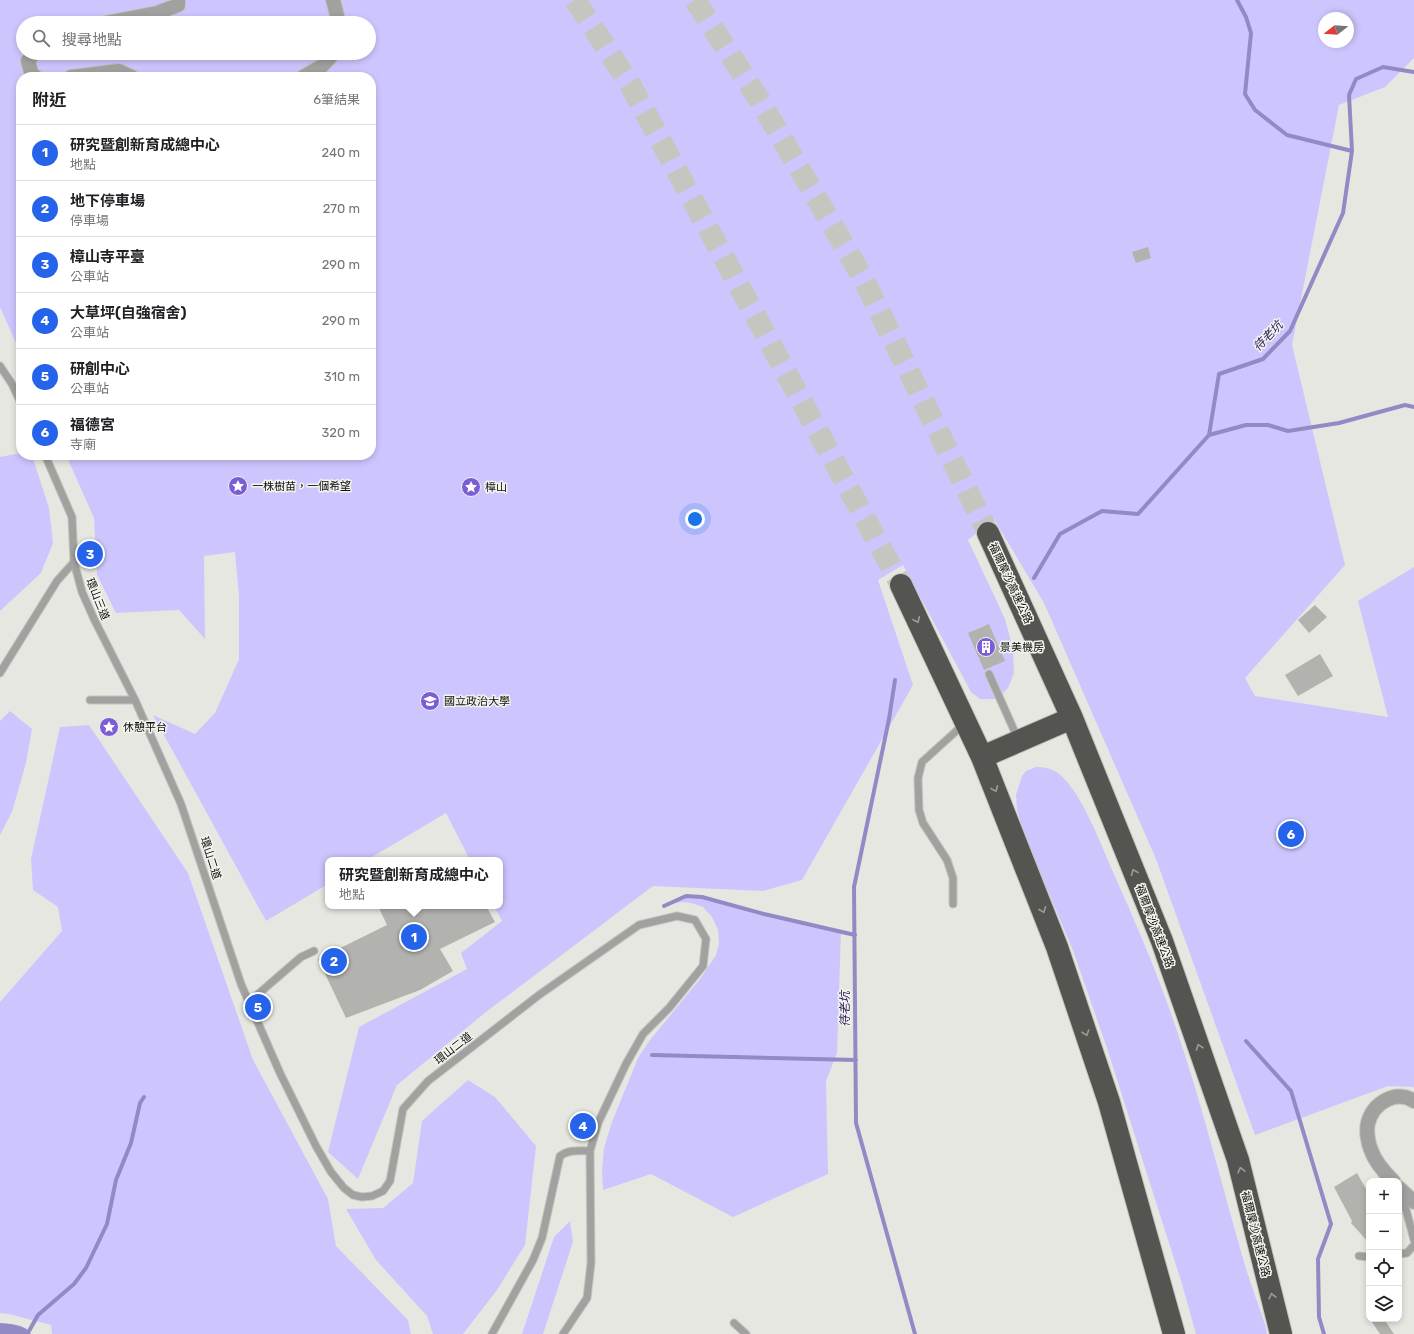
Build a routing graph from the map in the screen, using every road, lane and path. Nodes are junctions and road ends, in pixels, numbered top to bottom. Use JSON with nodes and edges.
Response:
{"nodes":[{"id":1,"x":178,"y":0,"type":"edge"},
{"id":2,"x":333,"y":0,"type":"edge"},
{"id":3,"x":141,"y":16,"type":"edge"},
{"id":4,"x":337,"y":16,"type":"edge"},
{"id":5,"x":29,"y":60,"type":"edge"},
{"id":6,"x":328,"y":60,"type":"edge"},
{"id":7,"x":31,"y":72,"type":"edge"},
{"id":8,"x":111,"y":72,"type":"edge"},
{"id":9,"x":121,"y":72,"type":"edge"},
{"id":10,"x":312,"y":72,"type":"edge"},
{"id":11,"x":0,"y":366,"type":"edge"},
{"id":12,"x":16,"y":392,"type":"edge"},
{"id":13,"x":47,"y":460,"type":"edge"},
{"id":14,"x":988,"y":533,"type":"tunnel mouth"},
{"id":15,"x":74,"y":562,"type":"junction"},
{"id":16,"x":901,"y":585,"type":"tunnel mouth"},
{"id":17,"x":0,"y":673,"type":"edge"},
{"id":18,"x":989,"y":674,"type":"dead end"},
{"id":19,"x":90,"y":700,"type":"dead end"},
{"id":20,"x":135,"y":700,"type":"junction"},
{"id":21,"x":1072,"y":718,"type":"junction"},
{"id":22,"x":966,"y":722,"type":"junction"},
{"id":23,"x":1019,"y":742,"type":"junction"},
{"id":24,"x":982,"y":757,"type":"junction"},
{"id":25,"x":953,"y":904,"type":"dead end"},
{"id":26,"x":314,"y":951,"type":"dead end"},
{"id":27,"x":249,"y":1002,"type":"junction"},
{"id":28,"x":1414,"y":1101,"type":"edge"},
{"id":29,"x":590,"y":1151,"type":"junction"},
{"id":30,"x":1390,"y":1178,"type":"edge"},
{"id":31,"x":1402,"y":1190,"type":"edge"},
{"id":32,"x":1402,"y":1200,"type":"edge"},
{"id":33,"x":1414,"y":1202,"type":"edge"},
{"id":34,"x":1414,"y":1240,"type":"edge"},
{"id":35,"x":1414,"y":1245,"type":"edge"},
{"id":36,"x":1402,"y":1254,"type":"edge"},
{"id":37,"x":1359,"y":1256,"type":"dead end"},
{"id":38,"x":1366,"y":1257,"type":"edge"},
{"id":39,"x":734,"y":1323,"type":"dead end"},
{"id":40,"x":1282,"y":1330,"type":"edge"},
{"id":41,"x":492,"y":1334,"type":"edge"},
{"id":42,"x":563,"y":1334,"type":"edge"},
{"id":43,"x":746,"y":1334,"type":"edge"},
{"id":44,"x":1174,"y":1334,"type":"edge"}],
"edges":[{"from":1,"to":3,"type":"street"},
{"from":2,"to":4,"type":"street"},
{"from":5,"to":7,"type":"street"},
{"from":6,"to":10,"type":"street"},
{"from":8,"to":9,"type":"street"},
{"from":11,"to":12,"type":"lane"},
{"from":13,"to":15,"type":"lane","name":"環山三道"},
{"from":14,"to":21,"type":"highway","name":"福爾摩沙高速公路"},
{"from":15,"to":17,"type":"lane"},
{"from":15,"to":20,"type":"lane","name":"環山三道"},
{"from":16,"to":22,"type":"highway","one_way":true},
{"from":18,"to":23,"type":"lane"},
{"from":19,"to":20,"type":"lane"},
{"from":20,"to":27,"type":"lane","name":"環山二道"},
{"from":21,"to":23,"type":"highway"},
{"from":40,"to":21,"type":"highway","name":"福爾摩沙高速公路","one_way":true},
{"from":22,"to":24,"type":"highway"},
{"from":22,"to":25,"type":"lane"},
{"from":23,"to":24,"type":"highway"},
{"from":24,"to":44,"type":"highway","one_way":true},
{"from":26,"to":27,"type":"lane"},
{"from":27,"to":29,"type":"lane","name":"環山二道"},
{"from":28,"to":30,"type":"street"},
{"from":29,"to":41,"type":"lane"},
{"from":29,"to":42,"type":"lane","name":"環山二道"},
{"from":31,"to":33,"type":"street"},
{"from":32,"to":34,"type":"lane"},
{"from":35,"to":36,"type":"lane"},
{"from":37,"to":38,"type":"lane"},
{"from":39,"to":43,"type":"lane"}]}
